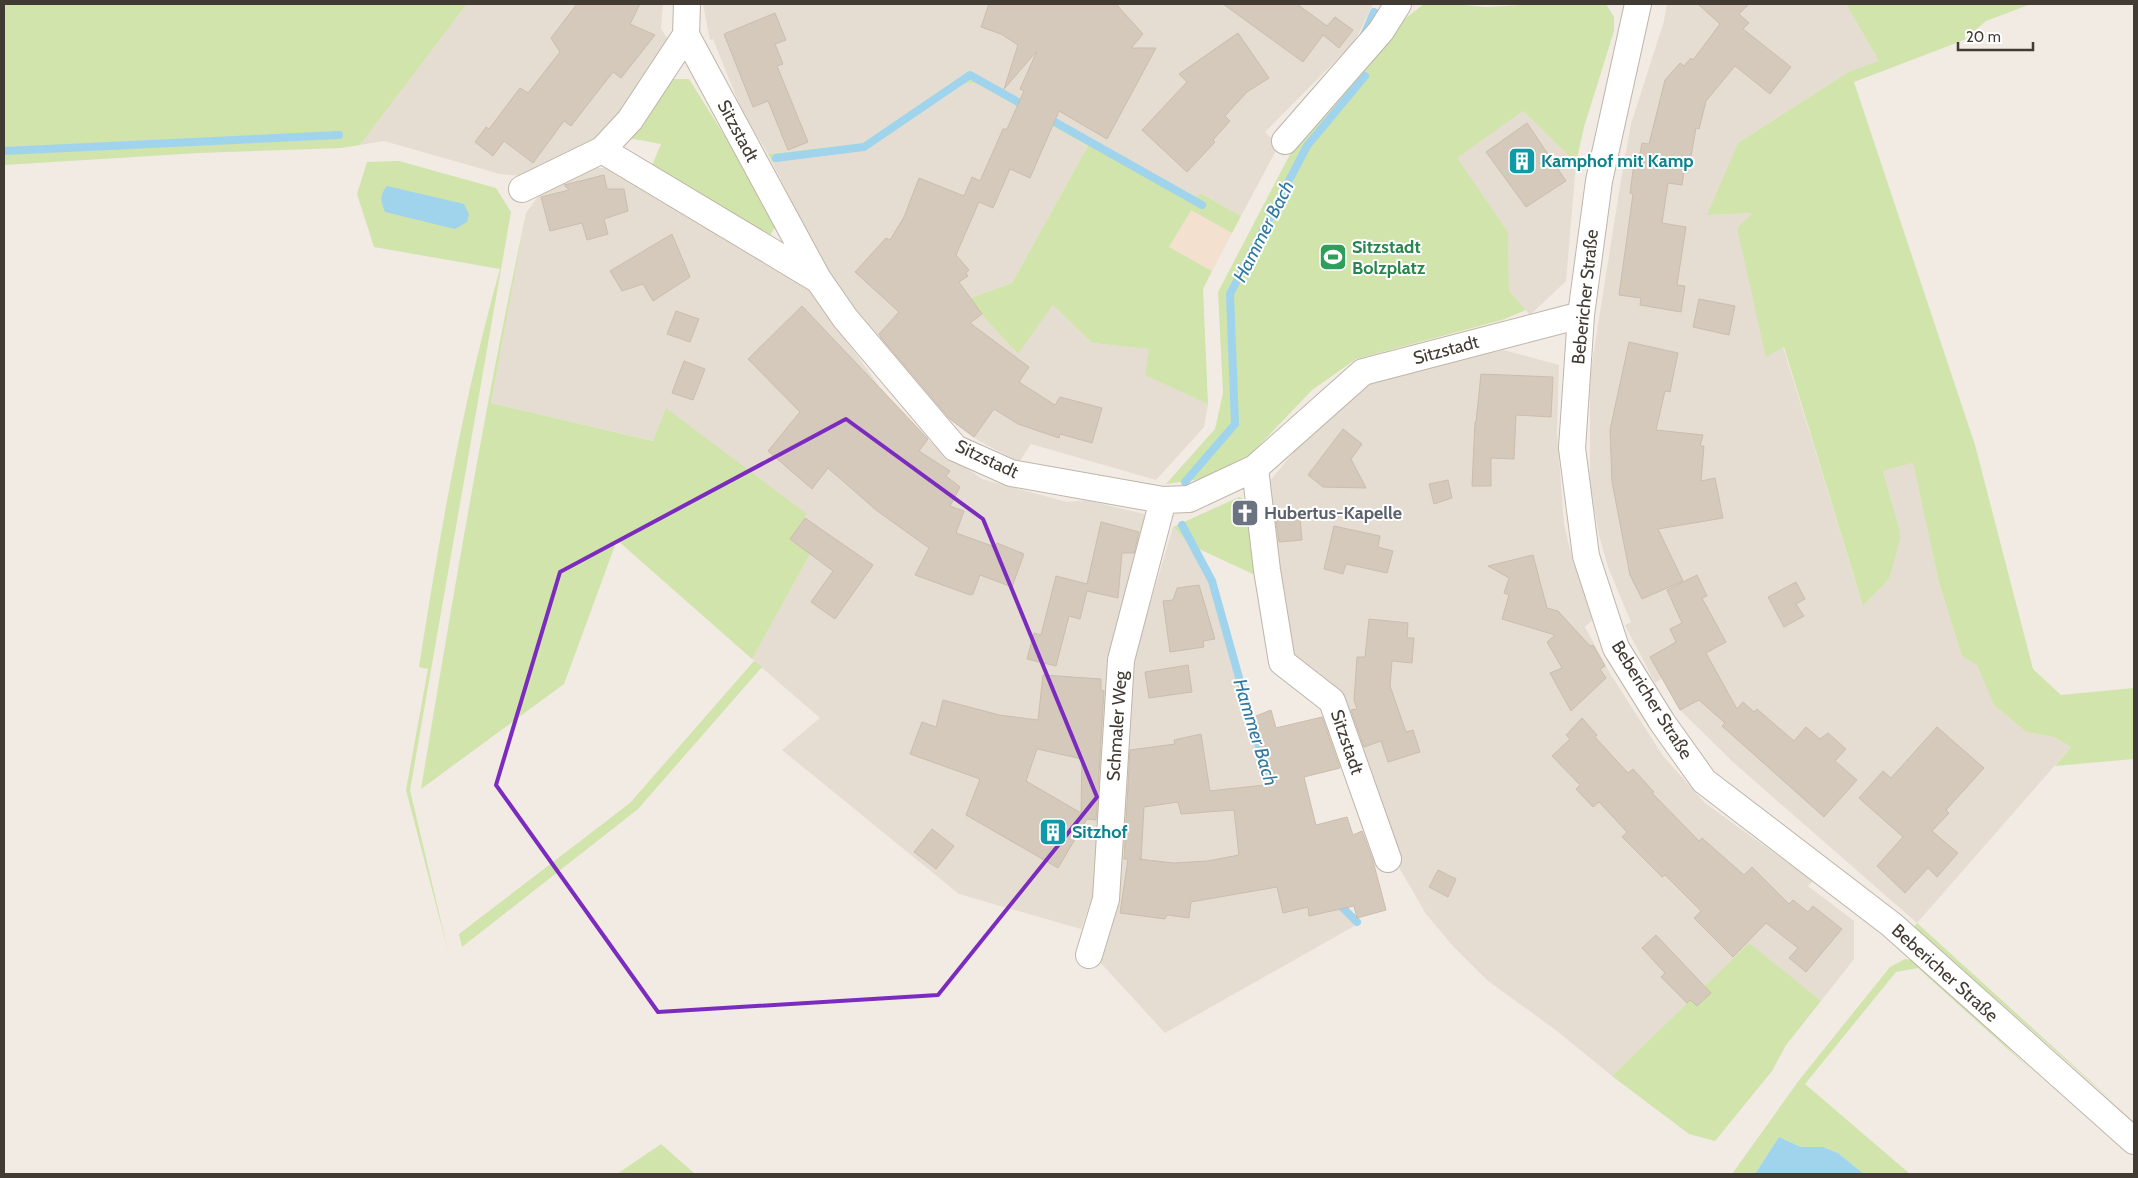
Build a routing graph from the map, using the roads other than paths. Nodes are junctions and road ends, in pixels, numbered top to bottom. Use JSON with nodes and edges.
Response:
{"nodes":[{"id":1,"x":687,"y":4,"type":"edge"},
{"id":2,"x":1398,"y":4,"type":"edge"},
{"id":3,"x":1638,"y":4,"type":"edge"},
{"id":4,"x":686,"y":35,"type":"junction"},
{"id":5,"x":1285,"y":141,"type":"dead end"},
{"id":6,"x":602,"y":150,"type":"junction"},
{"id":7,"x":522,"y":189,"type":"dead end"},
{"id":8,"x":818,"y":279,"type":"junction"},
{"id":9,"x":1581,"y":315,"type":"junction"},
{"id":10,"x":1255,"y":468,"type":"junction"},
{"id":11,"x":1163,"y":500,"type":"junction"},
{"id":12,"x":1388,"y":859,"type":"dead end"},
{"id":13,"x":1090,"y":955,"type":"dead end"},
{"id":14,"x":2134,"y":1141,"type":"edge"}],
"edges":[{"from":1,"to":4,"type":"street"},
{"from":2,"to":5,"type":"street"},
{"from":3,"to":9,"type":"street","name":"Bebericher Straße"},
{"from":4,"to":6,"type":"street"},
{"from":4,"to":8,"type":"street","name":"Sitzstadt"},
{"from":6,"to":7,"type":"street"},
{"from":6,"to":8,"type":"street","name":"Sitzstadt"},
{"from":8,"to":11,"type":"street","name":"Sitzstadt"},
{"from":9,"to":10,"type":"street","name":"Sitzstadt"},
{"from":9,"to":14,"type":"street","name":"Bebericher Straße"},
{"from":10,"to":11,"type":"street","name":"Sitzstadt"},
{"from":10,"to":12,"type":"street","name":"Sitzstadt"},
{"from":11,"to":13,"type":"street","name":"Schmaler Weg"}]}
